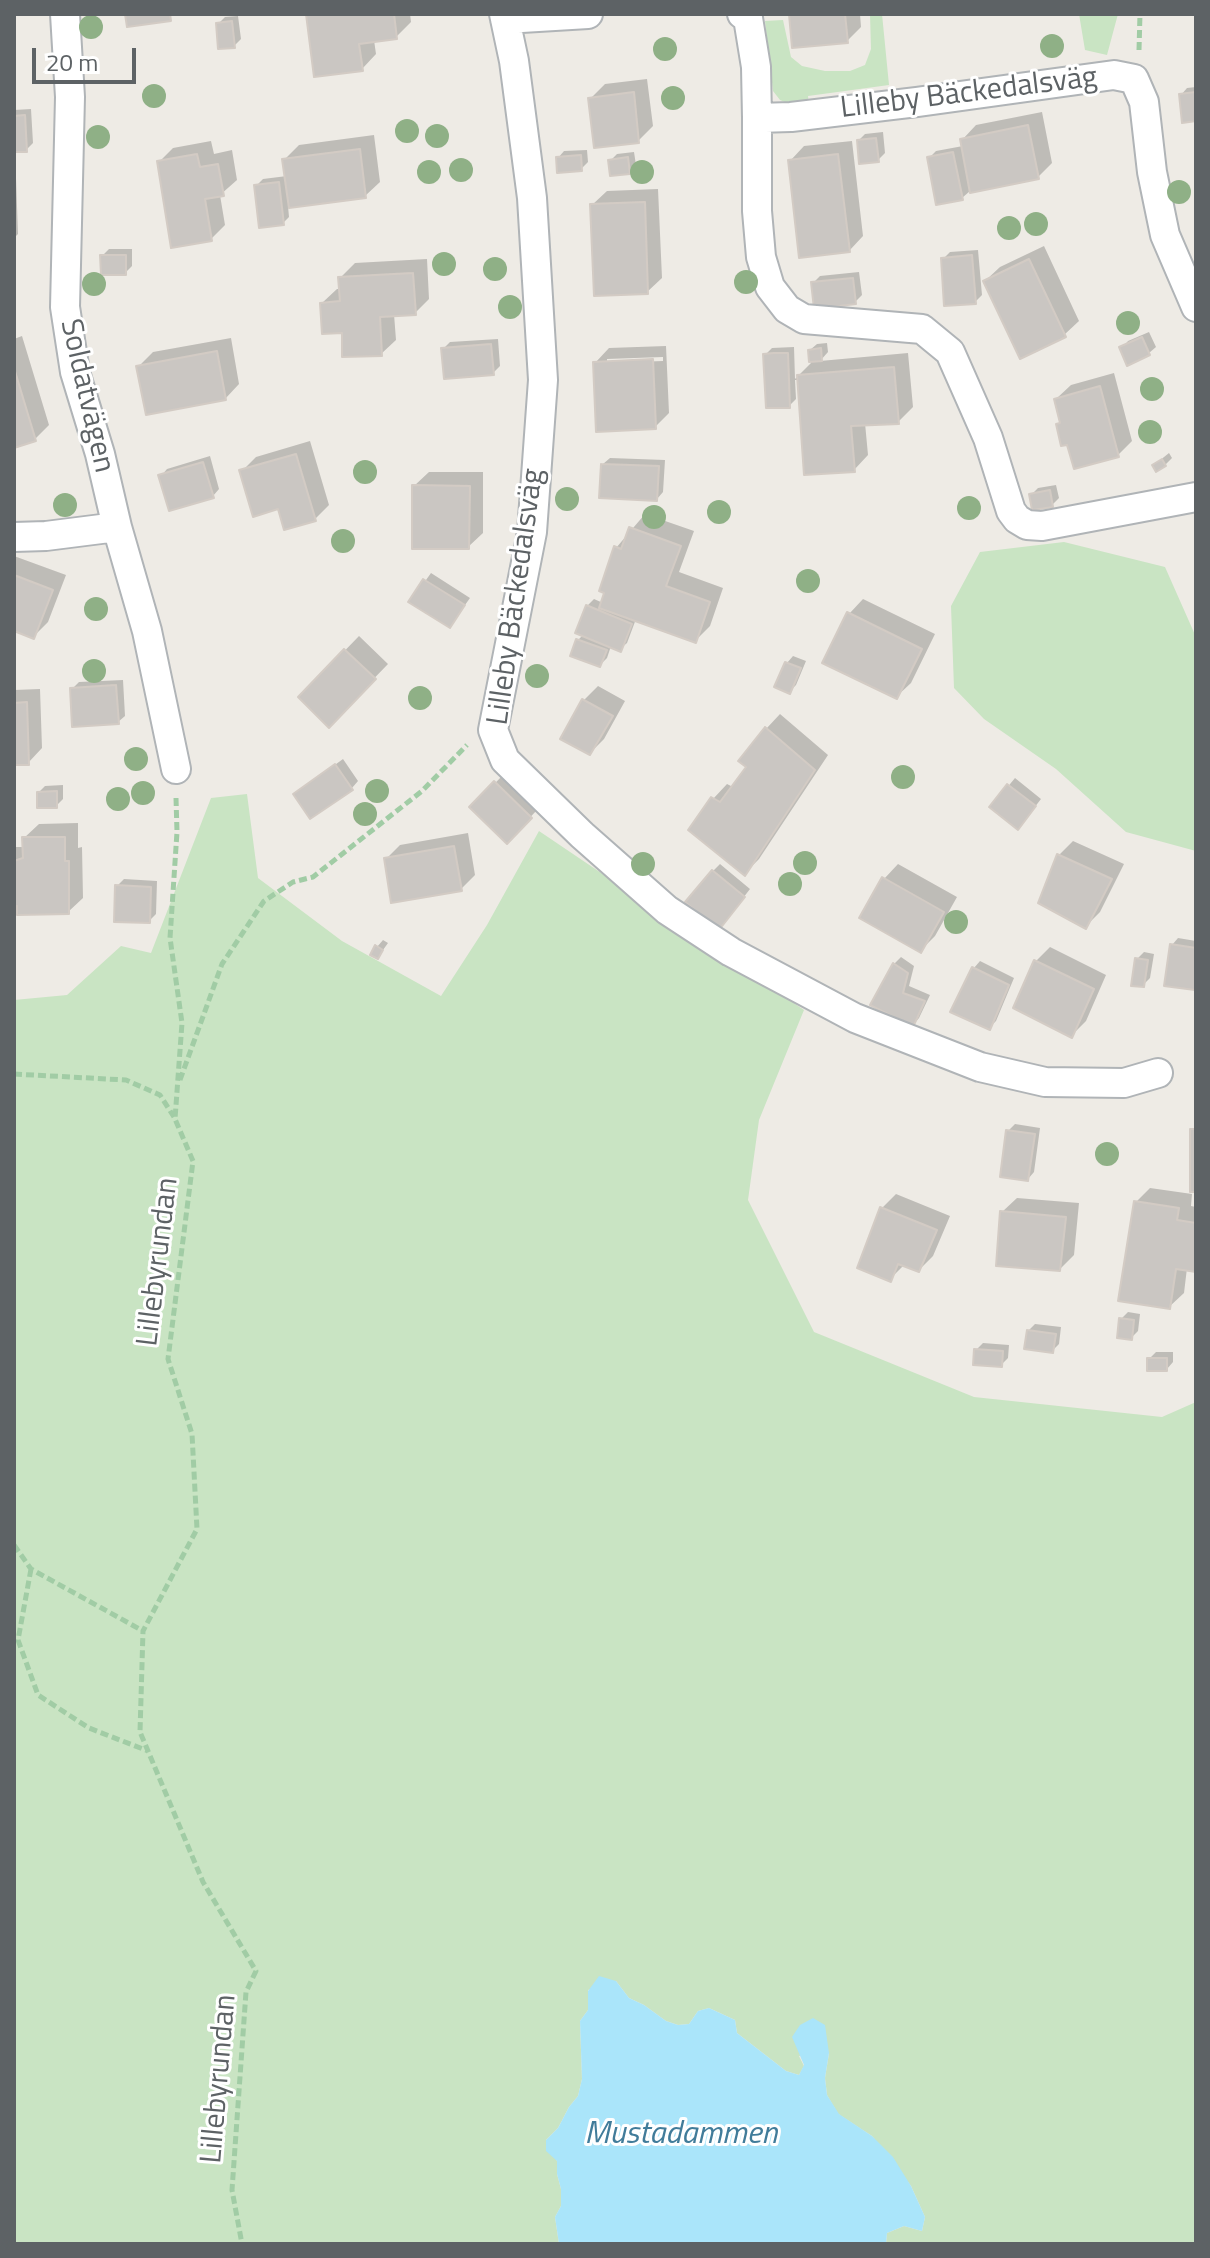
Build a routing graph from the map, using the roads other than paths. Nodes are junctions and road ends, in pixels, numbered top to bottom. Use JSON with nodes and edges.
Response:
{"nodes":[{"id":1,"x":65,"y":14,"type":"edge"},
{"id":2,"x":588,"y":14,"type":"edge"},
{"id":3,"x":742,"y":14,"type":"edge"},
{"id":4,"x":505,"y":17,"type":"edge"},
{"id":5,"x":757,"y":118,"type":"junction"},
{"id":6,"x":1196,"y":307,"type":"edge"},
{"id":7,"x":1196,"y":497,"type":"edge"},
{"id":8,"x":117,"y":527,"type":"junction"},
{"id":9,"x":14,"y":537,"type":"edge"},
{"id":10,"x":176,"y":769,"type":"road end"},
{"id":11,"x":1158,"y":1073,"type":"dead end"}],
"edges":[{"from":1,"to":8,"type":"street","name":"Soldatvägen"},
{"from":2,"to":4,"type":"street","name":"Lilleby Bäckedalsväg"},
{"from":3,"to":5,"type":"street"},
{"from":4,"to":11,"type":"street","name":"Lilleby Bäckedalsväg"},
{"from":5,"to":6,"type":"street","name":"Lilleby Bäckedalsväg"},
{"from":5,"to":7,"type":"street"},
{"from":8,"to":9,"type":"street"},
{"from":8,"to":10,"type":"street","name":"Soldatvägen"}]}
